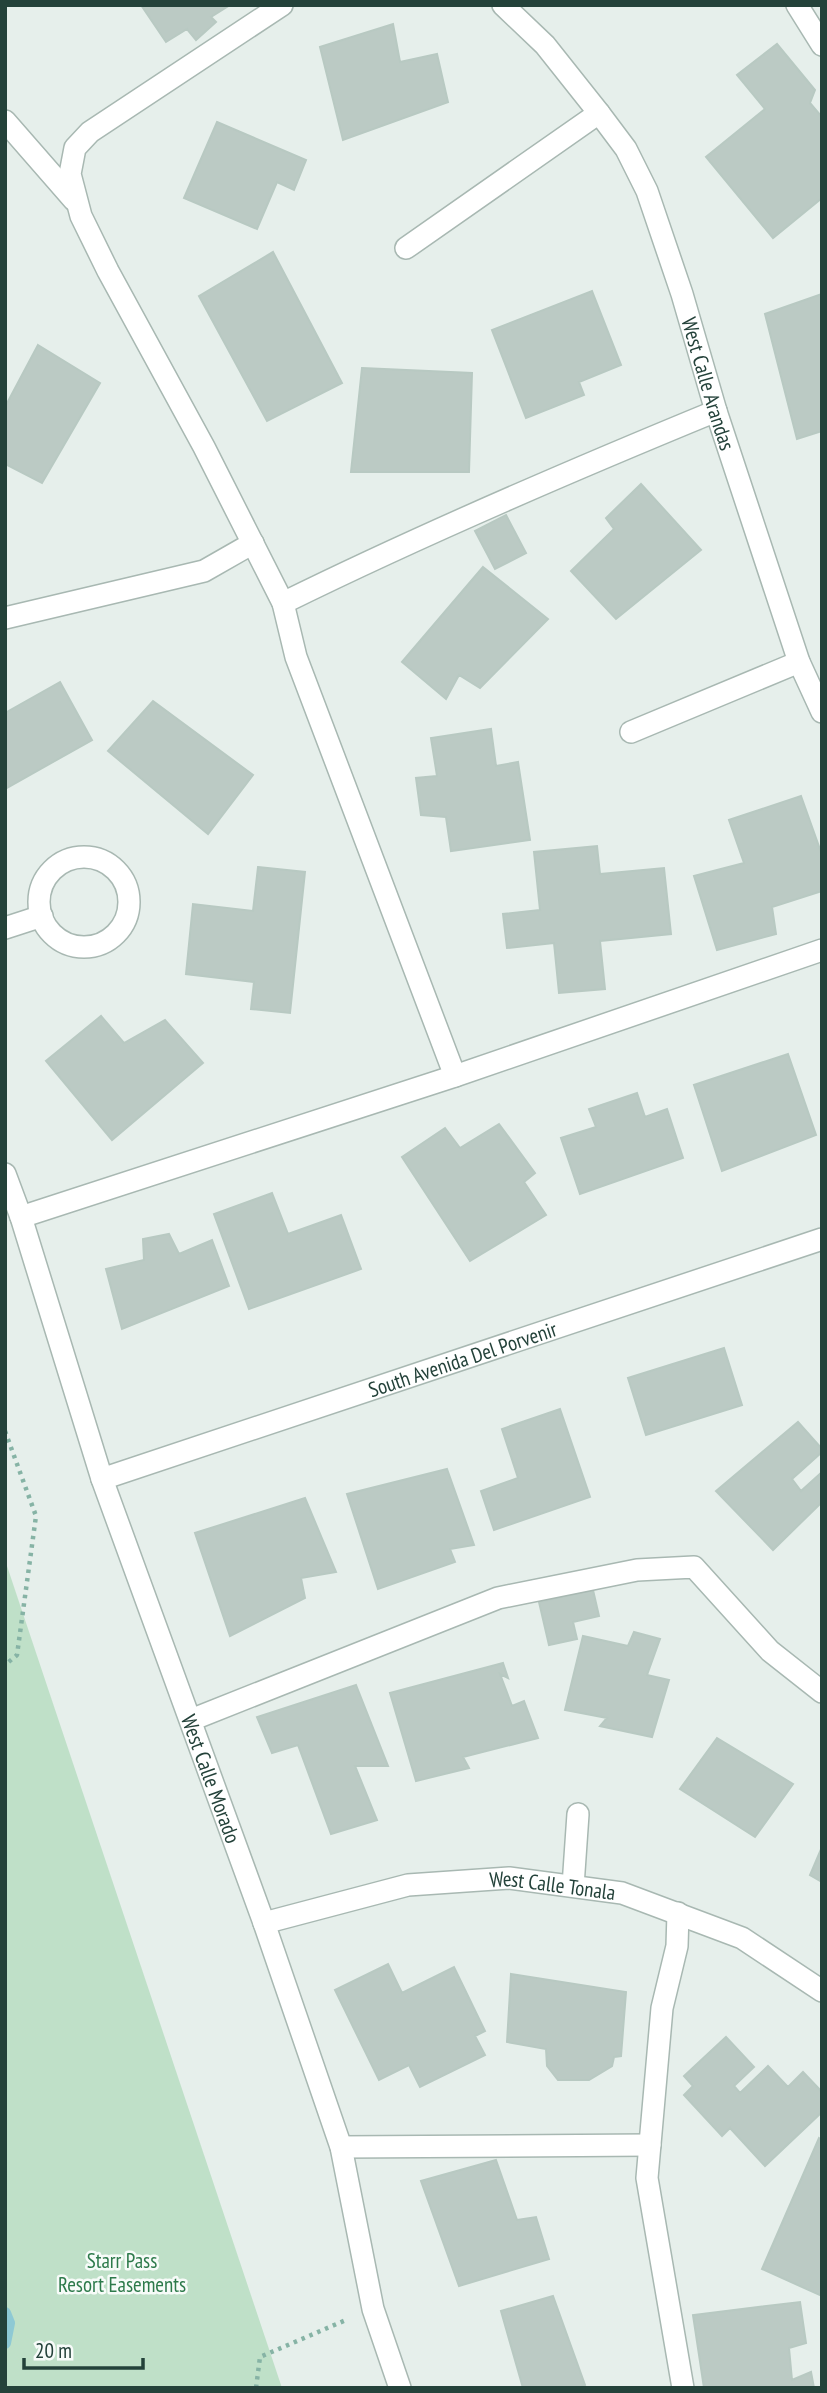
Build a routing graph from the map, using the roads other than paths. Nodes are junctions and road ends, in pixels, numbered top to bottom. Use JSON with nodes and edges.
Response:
{"nodes":[{"id":1,"x":282,"y":5,"type":"edge"},
{"id":2,"x":503,"y":5,"type":"edge"},
{"id":3,"x":797,"y":5,"type":"edge"},
{"id":4,"x":822,"y":45,"type":"edge"},
{"id":5,"x":599,"y":113,"type":"junction"},
{"id":6,"x":5,"y":121,"type":"edge"},
{"id":7,"x":78,"y":204,"type":"junction"},
{"id":8,"x":406,"y":248,"type":"dead end"},
{"id":9,"x":716,"y":411,"type":"junction"},
{"id":10,"x":253,"y":542,"type":"junction"},
{"id":11,"x":283,"y":603,"type":"junction"},
{"id":12,"x":5,"y":618,"type":"edge"},
{"id":13,"x":799,"y":662,"type":"junction"},
{"id":14,"x":822,"y":712,"type":"edge"},
{"id":15,"x":631,"y":732,"type":"dead end"},
{"id":16,"x":42,"y":916,"type":"junction"},
{"id":17,"x":5,"y":928,"type":"edge"},
{"id":18,"x":822,"y":950,"type":"edge"},
{"id":19,"x":454,"y":1076,"type":"junction"},
{"id":20,"x":5,"y":1174,"type":"edge"},
{"id":21,"x":21,"y":1217,"type":"junction"},
{"id":22,"x":822,"y":1239,"type":"edge"},
{"id":23,"x":102,"y":1479,"type":"junction"},
{"id":24,"x":822,"y":1692,"type":"edge"},
{"id":25,"x":191,"y":1720,"type":"junction"},
{"id":26,"x":578,"y":1814,"type":"dead end"},
{"id":27,"x":573,"y":1886,"type":"junction"},
{"id":28,"x":678,"y":1913,"type":"junction"},
{"id":29,"x":264,"y":1923,"type":"junction"},
{"id":30,"x":822,"y":1991,"type":"edge"},
{"id":31,"x":650,"y":2145,"type":"junction"},
{"id":32,"x":341,"y":2147,"type":"junction"},
{"id":33,"x":400,"y":2388,"type":"edge"},
{"id":34,"x":683,"y":2388,"type":"edge"}],
"edges":[{"from":1,"to":7,"type":"street"},
{"from":2,"to":5,"type":"street","name":"West Calle Arandas"},
{"from":3,"to":4,"type":"street"},
{"from":5,"to":8,"type":"street"},
{"from":5,"to":9,"type":"street","name":"West Calle Arandas"},
{"from":6,"to":7,"type":"street"},
{"from":7,"to":10,"type":"street"},
{"from":9,"to":11,"type":"street"},
{"from":9,"to":13,"type":"street","name":"West Calle Arandas"},
{"from":10,"to":11,"type":"street"},
{"from":10,"to":12,"type":"street"},
{"from":11,"to":19,"type":"street"},
{"from":13,"to":14,"type":"street","name":"West Calle Arandas"},
{"from":13,"to":15,"type":"street"},
{"from":16,"to":16,"type":"street"},
{"from":16,"to":17,"type":"street"},
{"from":18,"to":19,"type":"street"},
{"from":19,"to":21,"type":"street"},
{"from":20,"to":21,"type":"street","name":"West Calle Morado"},
{"from":21,"to":23,"type":"street","name":"West Calle Morado"},
{"from":22,"to":23,"type":"street","name":"South Avenida Del Porvenir"},
{"from":23,"to":25,"type":"street","name":"West Calle Morado"},
{"from":24,"to":25,"type":"street"},
{"from":25,"to":29,"type":"street","name":"West Calle Morado"},
{"from":26,"to":27,"type":"street"},
{"from":27,"to":28,"type":"street","name":"West Calle Tonala"},
{"from":27,"to":29,"type":"street","name":"West Calle Tonala"},
{"from":28,"to":30,"type":"street","name":"West Calle Tonala"},
{"from":28,"to":31,"type":"street"},
{"from":29,"to":32,"type":"street","name":"West Calle Morado"},
{"from":31,"to":32,"type":"street"},
{"from":31,"to":34,"type":"street"},
{"from":32,"to":33,"type":"street","name":"West Calle Morado"}]}
